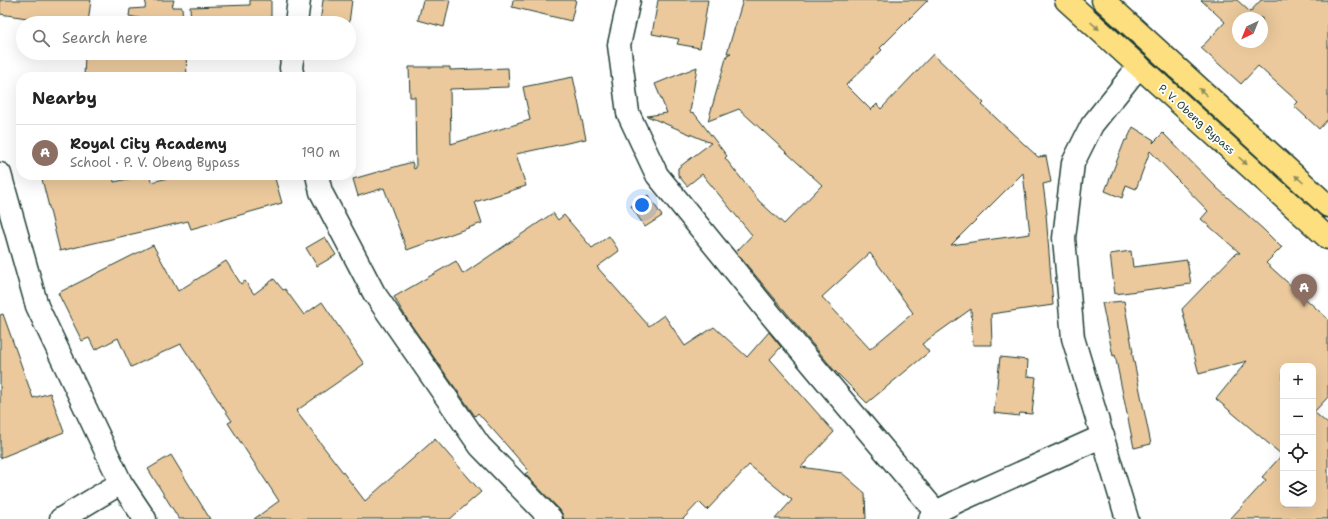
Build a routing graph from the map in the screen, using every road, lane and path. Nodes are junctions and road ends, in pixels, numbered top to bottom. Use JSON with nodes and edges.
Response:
{"nodes":[{"id":1,"x":299,"y":0,"type":"edge"},
{"id":2,"x":629,"y":0,"type":"edge"},
{"id":3,"x":1066,"y":0,"type":"edge"},
{"id":4,"x":1103,"y":0,"type":"edge"},
{"id":5,"x":297,"y":16,"type":"edge"},
{"id":6,"x":292,"y":60,"type":"edge"},
{"id":7,"x":1138,"y":66,"type":"junction"},
{"id":8,"x":292,"y":72,"type":"edge"},
{"id":9,"x":0,"y":174,"type":"edge"},
{"id":10,"x":318,"y":180,"type":"edge"},
{"id":11,"x":1326,"y":200,"type":"edge"},
{"id":12,"x":1306,"y":218,"type":"junction"},
{"id":13,"x":1328,"y":238,"type":"edge"},
{"id":14,"x":1103,"y":436,"type":"junction"},
{"id":15,"x":121,"y":483,"type":"junction"},
{"id":16,"x":933,"y":516,"type":"edge"},
{"id":17,"x":61,"y":519,"type":"edge"},
{"id":18,"x":145,"y":519,"type":"edge"},
{"id":19,"x":551,"y":519,"type":"edge"},
{"id":20,"x":1127,"y":519,"type":"edge"}],
"edges":[{"from":1,"to":5,"type":"street"},
{"from":2,"to":16,"type":"street"},
{"from":3,"to":7,"type":"highway","name":"P. V. Obeng Bypass","one_way":true},
{"from":11,"to":4,"type":"highway","one_way":true},
{"from":6,"to":8,"type":"street"},
{"from":7,"to":12,"type":"highway","name":"P. V. Obeng Bypass","one_way":true},
{"from":7,"to":14,"type":"street"},
{"from":9,"to":15,"type":"street"},
{"from":10,"to":19,"type":"street"},
{"from":11,"to":12,"type":"street"},
{"from":12,"to":13,"type":"highway","name":"P. V. Obeng Bypass"},
{"from":14,"to":16,"type":"street"},
{"from":14,"to":20,"type":"street"},
{"from":15,"to":17,"type":"street"},
{"from":15,"to":18,"type":"street"}]}
